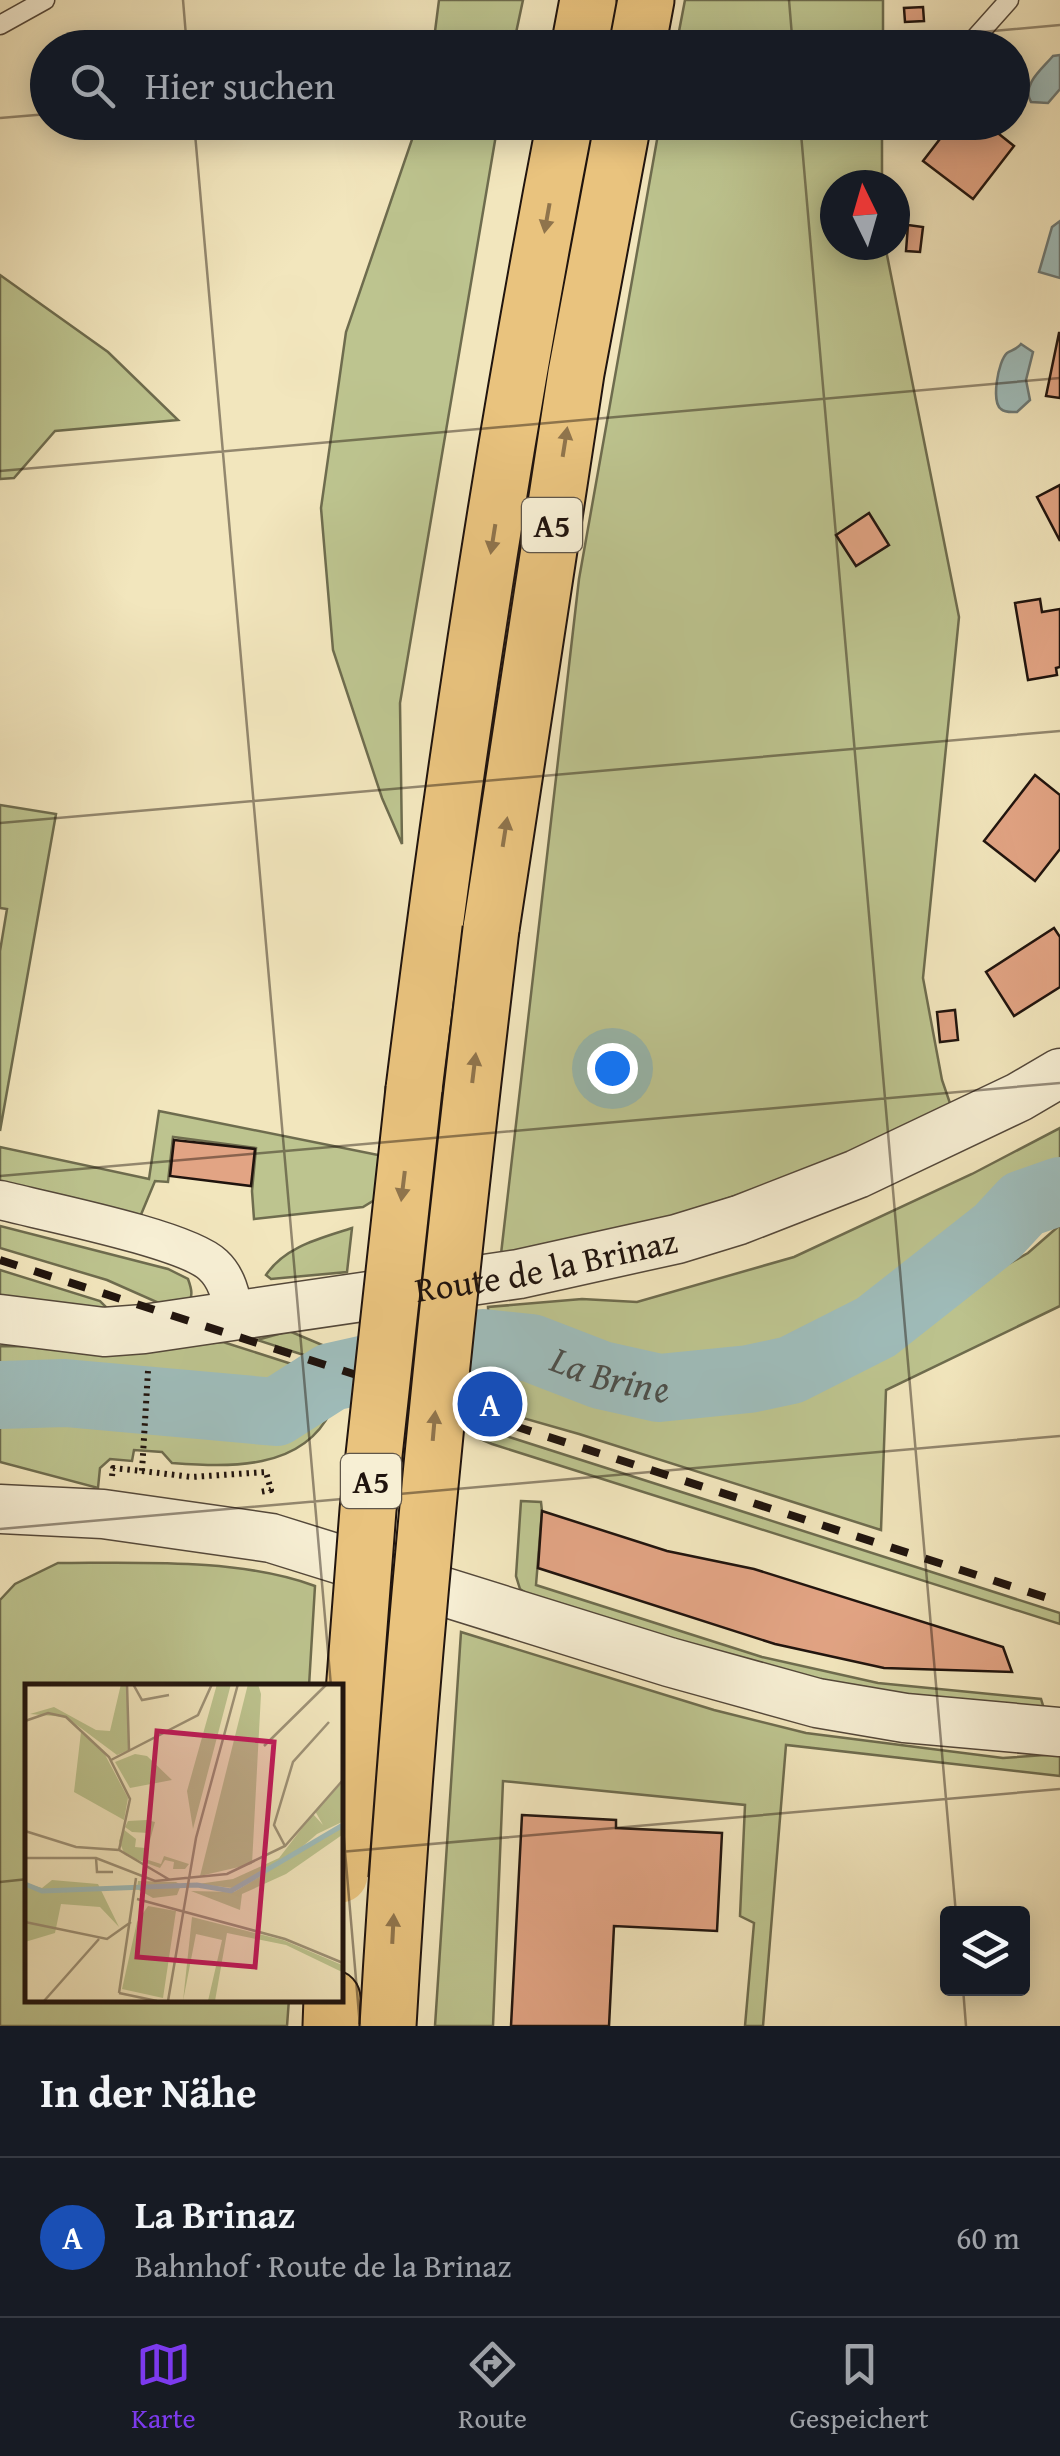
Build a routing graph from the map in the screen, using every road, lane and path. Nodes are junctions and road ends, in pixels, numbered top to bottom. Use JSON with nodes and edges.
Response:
{"nodes":[{"id":1,"x":45,"y":0,"type":"edge"},
{"id":2,"x":588,"y":0,"type":"edge"},
{"id":3,"x":646,"y":0,"type":"edge"},
{"id":4,"x":1009,"y":0,"type":"edge"},
{"id":5,"x":0,"y":25,"type":"edge"},
{"id":6,"x":582,"y":30,"type":"edge"},
{"id":7,"x":640,"y":30,"type":"edge"},
{"id":8,"x":982,"y":30,"type":"edge"},
{"id":9,"x":562,"y":140,"type":"edge"},
{"id":10,"x":620,"y":140,"type":"edge"},
{"id":11,"x":1060,"y":1073,"type":"edge"},
{"id":12,"x":0,"y":1200,"type":"edge"},
{"id":13,"x":232,"y":1313,"type":"junction"},
{"id":14,"x":0,"y":1319,"type":"edge"},
{"id":15,"x":148,"y":1370,"type":"dead end"},
{"id":16,"x":124,"y":1469,"type":"dead end"},
{"id":17,"x":0,"y":1509,"type":"edge"},
{"id":18,"x":1060,"y":1732,"type":"edge"},
{"id":19,"x":342,"y":1851,"type":"edge"},
{"id":20,"x":332,"y":2001,"type":"edge"},
{"id":21,"x":331,"y":2026,"type":"edge"},
{"id":22,"x":388,"y":2026,"type":"edge"}],
"edges":[{"from":1,"to":5,"type":"lane"},
{"from":2,"to":6,"type":"highway"},
{"from":3,"to":7,"type":"highway"},
{"from":4,"to":8,"type":"lane"},
{"from":9,"to":19,"type":"highway","number":"A5","one_way":true,"bridge":true},
{"from":22,"to":10,"type":"highway","number":"A5","one_way":true,"bridge":true},
{"from":11,"to":13,"type":"street","name":"Route de la Brinaz"},
{"from":12,"to":13,"type":"street"},
{"from":13,"to":14,"type":"street","name":"Route de la Brinaz"},
{"from":15,"to":16,"type":"path"},
{"from":17,"to":18,"type":"street"},
{"from":20,"to":21,"type":"highway"}]}
